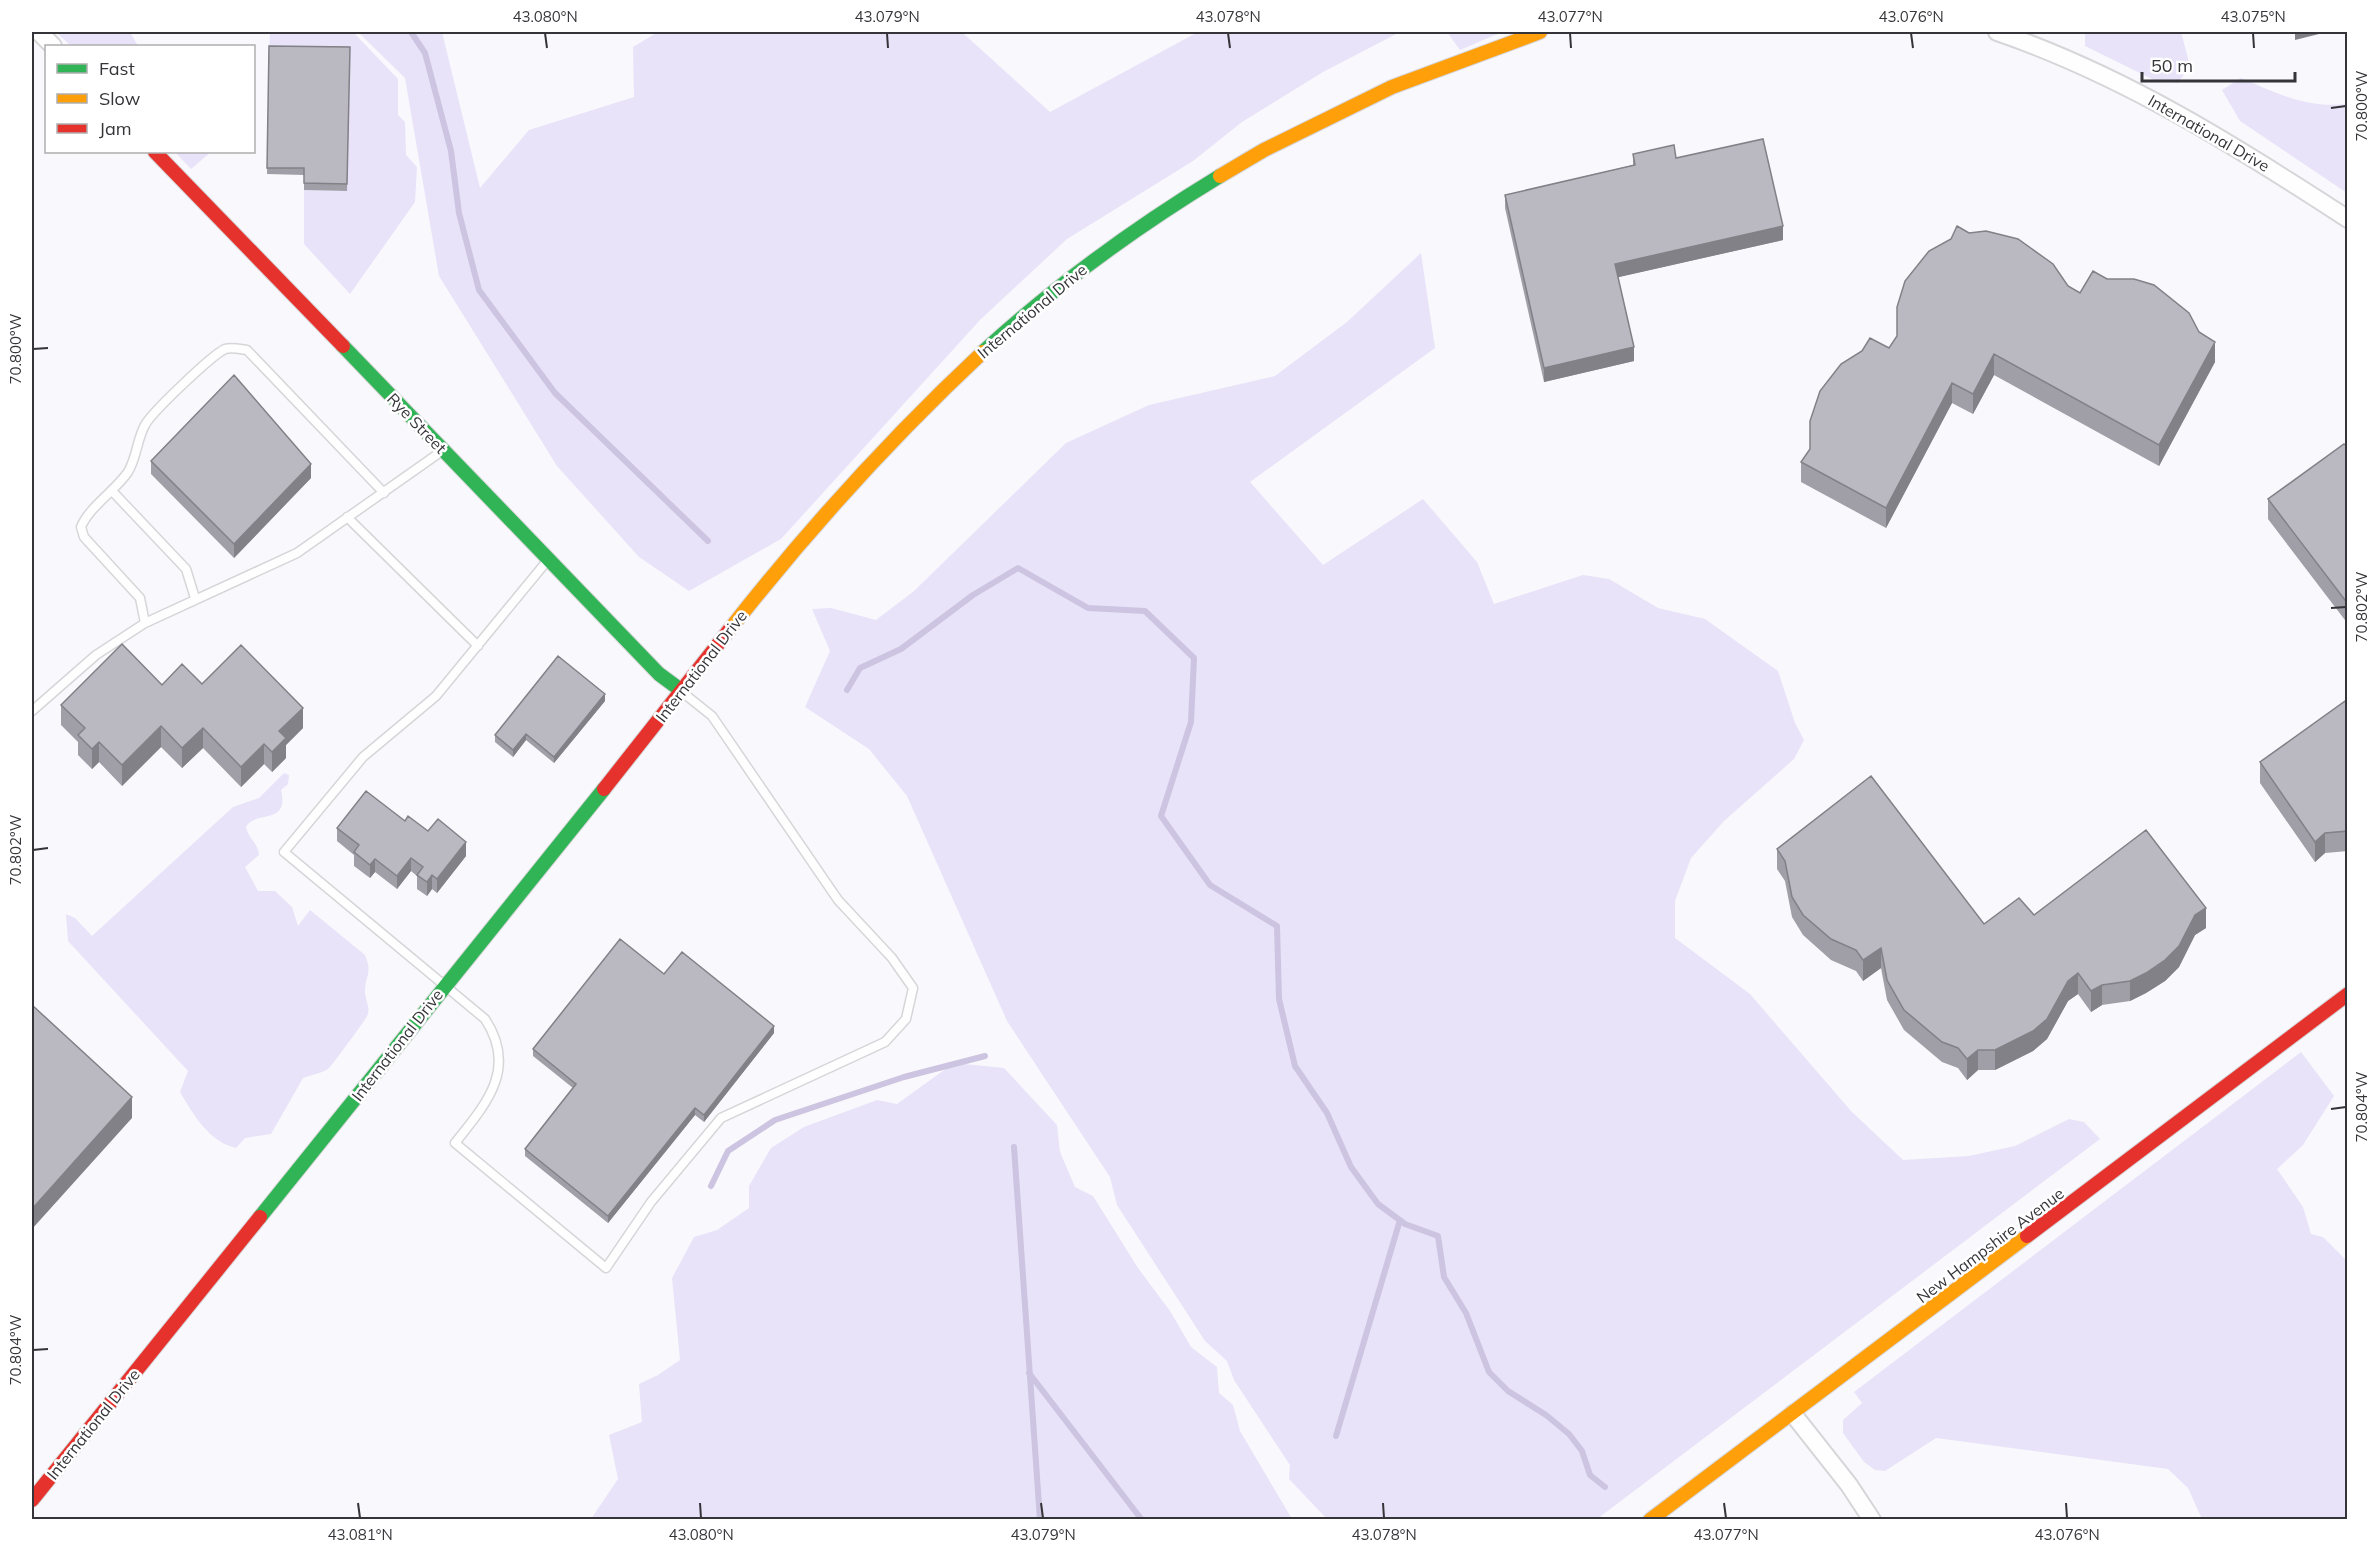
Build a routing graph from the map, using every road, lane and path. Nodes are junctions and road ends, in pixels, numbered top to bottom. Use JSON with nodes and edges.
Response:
{"nodes":[{"id":1,"x":39,"y":32,"type":"edge"},
{"id":2,"x":1540,"y":32,"type":"edge"},
{"id":3,"x":1997,"y":32,"type":"edge"},
{"id":4,"x":52,"y":45,"type":"edge"},
{"id":5,"x":156,"y":153,"type":"edge"},
{"id":6,"x":2348,"y":219,"type":"edge"},
{"id":7,"x":443,"y":450,"type":"junction"},
{"id":8,"x":113,"y":492,"type":"junction"},
{"id":9,"x":384,"y":492,"type":"junction"},
{"id":10,"x":347,"y":517,"type":"junction"},
{"id":11,"x":548,"y":559,"type":"junction"},
{"id":12,"x":195,"y":598,"type":"junction"},
{"id":13,"x":145,"y":623,"type":"junction"},
{"id":14,"x":478,"y":646,"type":"junction"},
{"id":15,"x":682,"y":692,"type":"junction"},
{"id":16,"x":32,"y":711,"type":"edge"},
{"id":17,"x":445,"y":985,"type":"junction"},
{"id":18,"x":2348,"y":994,"type":"edge"},
{"id":19,"x":1793,"y":1414,"type":"junction"},
{"id":20,"x":32,"y":1500,"type":"edge"},
{"id":21,"x":1650,"y":1520,"type":"edge"},
{"id":22,"x":1872,"y":1520,"type":"edge"}],
"edges":[{"from":1,"to":4,"type":"street"},
{"from":2,"to":15,"type":"street","name":"International Drive"},
{"from":3,"to":6,"type":"street","name":"International Drive"},
{"from":5,"to":7,"type":"street","name":"Rye Street"},
{"from":7,"to":9,"type":"lane"},
{"from":7,"to":11,"type":"street","name":"Rye Street"},
{"from":8,"to":9,"type":"lane"},
{"from":8,"to":12,"type":"lane"},
{"from":8,"to":13,"type":"lane"},
{"from":9,"to":10,"type":"lane"},
{"from":10,"to":12,"type":"lane"},
{"from":10,"to":14,"type":"lane"},
{"from":11,"to":14,"type":"lane"},
{"from":11,"to":15,"type":"street","name":"Rye Street"},
{"from":12,"to":13,"type":"lane"},
{"from":13,"to":16,"type":"lane"},
{"from":14,"to":17,"type":"lane"},
{"from":15,"to":17,"type":"street","name":"International Drive"},
{"from":15,"to":17,"type":"lane"},
{"from":17,"to":20,"type":"street","name":"International Drive"},
{"from":18,"to":19,"type":"street","name":"New Hampshire Avenue"},
{"from":19,"to":21,"type":"street","name":"New Hampshire Avenue"},
{"from":19,"to":22,"type":"street"}]}
